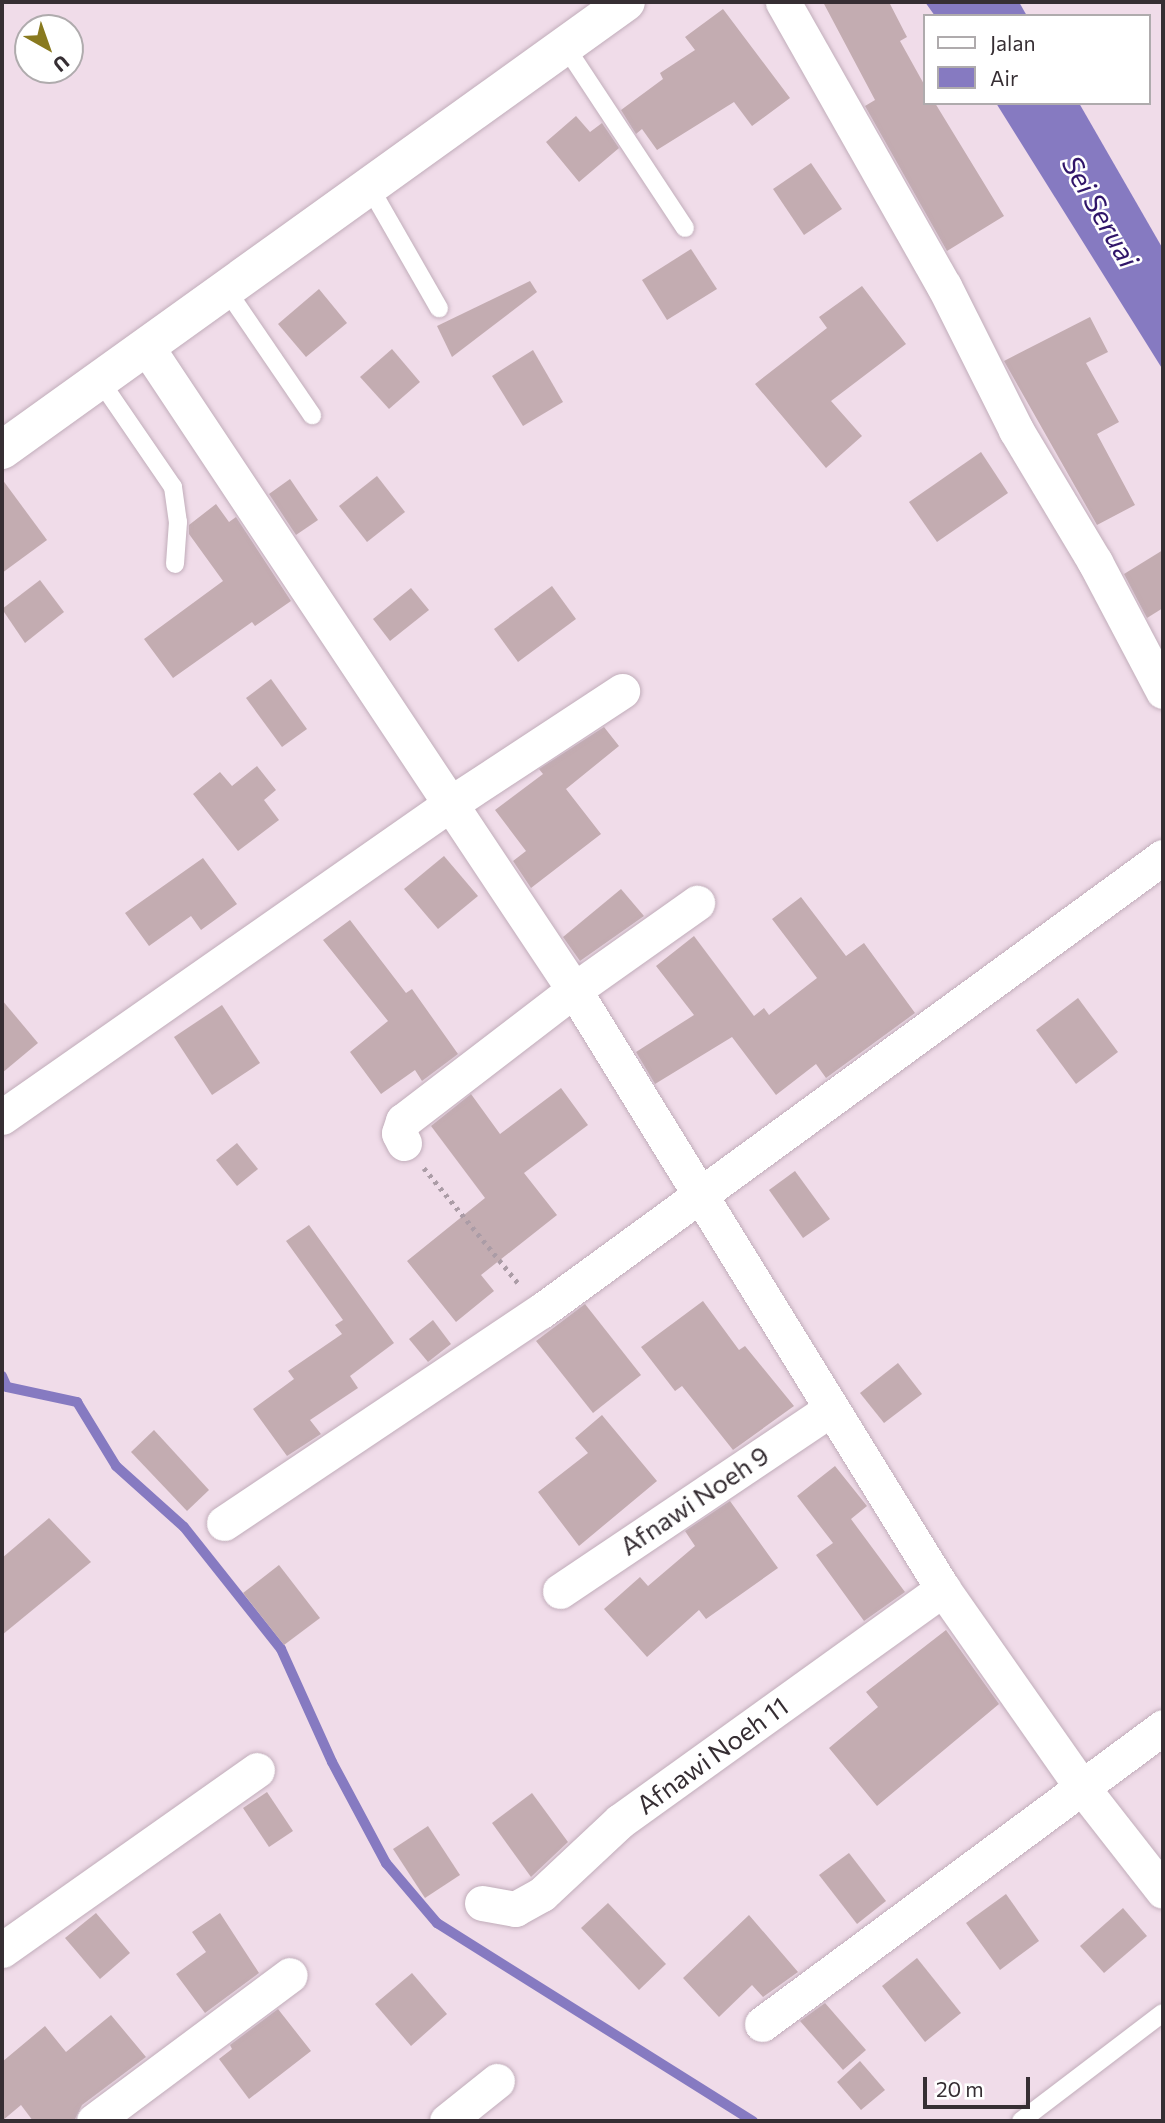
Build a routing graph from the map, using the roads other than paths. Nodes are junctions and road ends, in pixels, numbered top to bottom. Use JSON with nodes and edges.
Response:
{"nodes":[{"id":1,"x":626,"y":2,"type":"edge"},
{"id":2,"x":783,"y":2,"type":"edge"},
{"id":3,"x":565,"y":46,"type":"junction"},
{"id":4,"x":369,"y":186,"type":"junction"},
{"id":5,"x":685,"y":228,"type":"dead end"},
{"id":6,"x":226,"y":289,"type":"junction"},
{"id":7,"x":439,"y":308,"type":"dead end"},
{"id":8,"x":146,"y":346,"type":"junction"},
{"id":9,"x":99,"y":379,"type":"junction"},
{"id":10,"x":312,"y":415,"type":"dead end"},
{"id":11,"x":2,"y":450,"type":"edge"},
{"id":12,"x":175,"y":564,"type":"dead end"},
{"id":13,"x":622,"y":691,"type":"dead end"},
{"id":14,"x":1163,"y":691,"type":"edge"},
{"id":15,"x":450,"y":804,"type":"junction"},
{"id":16,"x":1163,"y":857,"type":"edge"},
{"id":17,"x":697,"y":903,"type":"dead end"},
{"id":18,"x":574,"y":990,"type":"junction"},
{"id":19,"x":2,"y":1117,"type":"edge"},
{"id":20,"x":404,"y":1143,"type":"road end"},
{"id":21,"x":701,"y":1197,"type":"junction"},
{"id":22,"x":829,"y":1409,"type":"junction"},
{"id":23,"x":225,"y":1522,"type":"dead end"},
{"id":24,"x":943,"y":1589,"type":"junction"},
{"id":25,"x":559,"y":1591,"type":"dead end"},
{"id":26,"x":1163,"y":1727,"type":"edge"},
{"id":27,"x":257,"y":1770,"type":"dead end"},
{"id":28,"x":1081,"y":1786,"type":"junction"},
{"id":29,"x":1163,"y":1891,"type":"edge"},
{"id":30,"x":482,"y":1903,"type":"dead end"},
{"id":31,"x":2,"y":1950,"type":"edge"},
{"id":32,"x":290,"y":1975,"type":"dead end"},
{"id":33,"x":1163,"y":2013,"type":"edge"},
{"id":34,"x":762,"y":2024,"type":"dead end"},
{"id":35,"x":497,"y":2081,"type":"dead end"},
{"id":36,"x":94,"y":2121,"type":"edge"},
{"id":37,"x":447,"y":2121,"type":"edge"},
{"id":38,"x":1021,"y":2121,"type":"edge"}],
"edges":[{"from":1,"to":3,"type":"main road"},
{"from":2,"to":14,"type":"street"},
{"from":3,"to":4,"type":"main road"},
{"from":3,"to":5,"type":"lane"},
{"from":4,"to":6,"type":"main road"},
{"from":4,"to":7,"type":"lane"},
{"from":6,"to":8,"type":"main road"},
{"from":6,"to":10,"type":"lane"},
{"from":8,"to":9,"type":"main road"},
{"from":8,"to":15,"type":"street"},
{"from":9,"to":11,"type":"main road"},
{"from":9,"to":12,"type":"lane"},
{"from":13,"to":15,"type":"street"},
{"from":15,"to":18,"type":"street"},
{"from":15,"to":19,"type":"street"},
{"from":16,"to":21,"type":"street"},
{"from":17,"to":18,"type":"street"},
{"from":18,"to":20,"type":"street"},
{"from":18,"to":21,"type":"street"},
{"from":21,"to":22,"type":"street"},
{"from":21,"to":23,"type":"street"},
{"from":22,"to":24,"type":"street"},
{"from":22,"to":25,"type":"street","name":"Afnawi Noeh 9"},
{"from":24,"to":28,"type":"street"},
{"from":24,"to":30,"type":"street","name":"Afnawi Noeh 11"},
{"from":26,"to":28,"type":"street"},
{"from":27,"to":31,"type":"street"},
{"from":28,"to":29,"type":"street"},
{"from":28,"to":34,"type":"street"},
{"from":32,"to":36,"type":"street"},
{"from":33,"to":38,"type":"lane"},
{"from":35,"to":37,"type":"street"}]}
